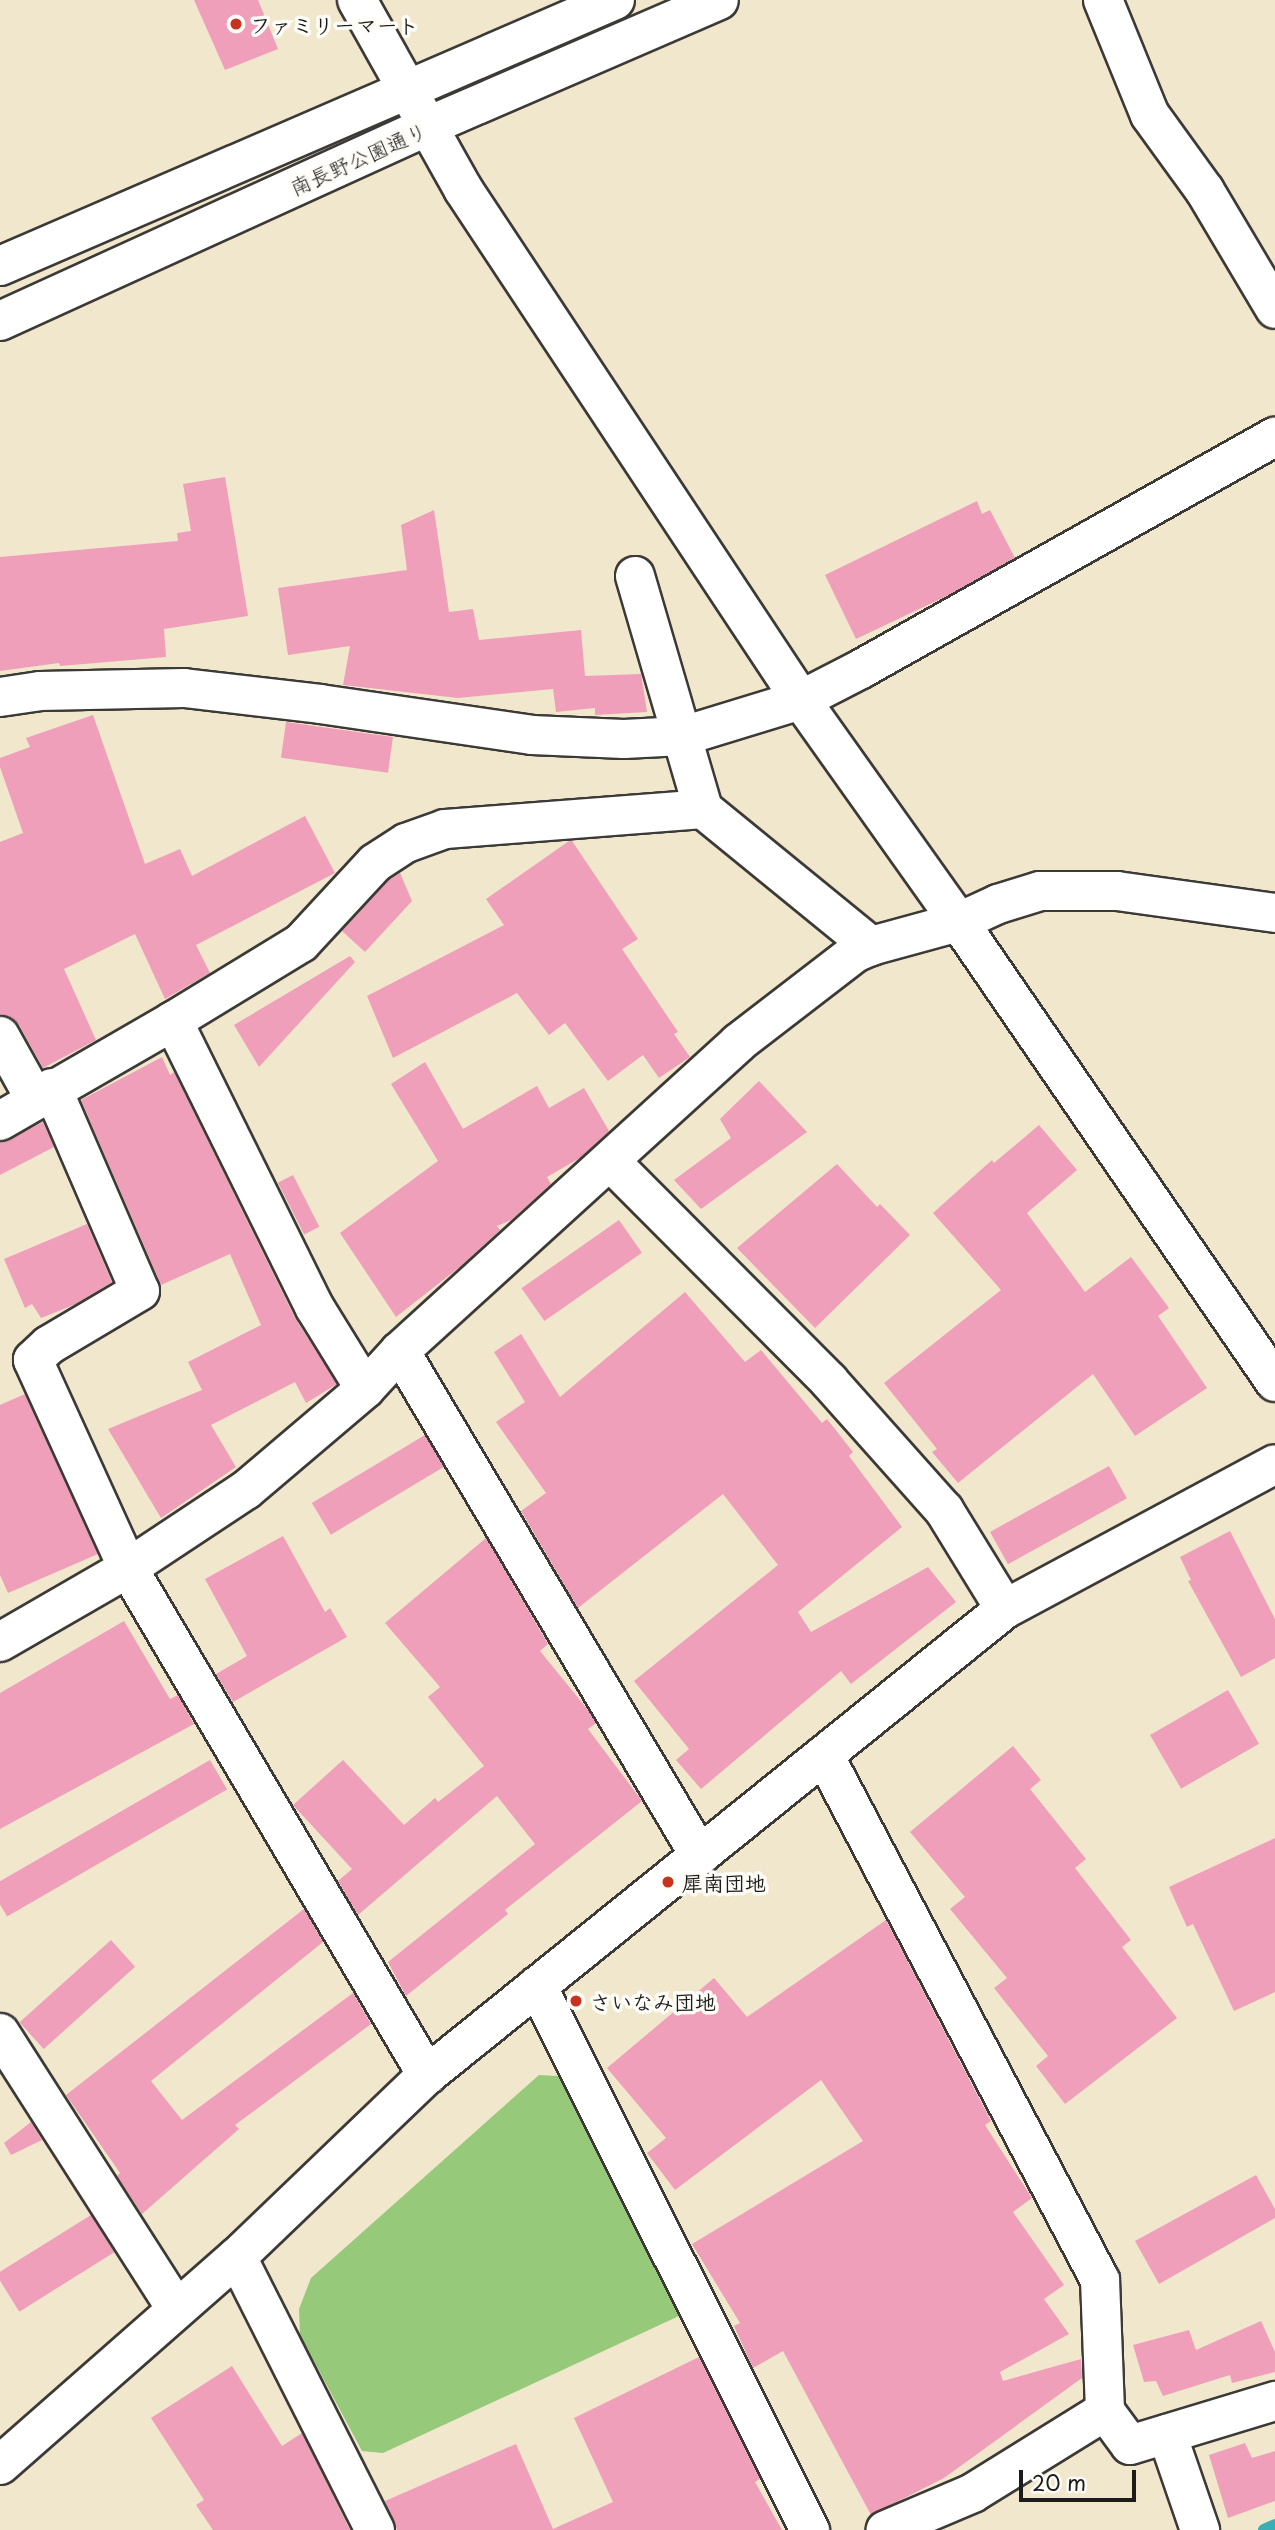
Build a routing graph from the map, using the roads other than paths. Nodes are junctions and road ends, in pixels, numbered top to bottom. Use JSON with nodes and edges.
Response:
{"nodes":[{"id":1,"x":357,"y":0,"type":"edge"},
{"id":2,"x":615,"y":0,"type":"edge"},
{"id":3,"x":719,"y":0,"type":"edge"},
{"id":4,"x":1103,"y":0,"type":"edge"},
{"id":5,"x":406,"y":92,"type":"junction"},
{"id":6,"x":426,"y":127,"type":"junction"},
{"id":7,"x":0,"y":266,"type":"edge"},
{"id":8,"x":1275,"y":309,"type":"edge"},
{"id":9,"x":0,"y":321,"type":"edge"},
{"id":10,"x":1275,"y":437,"type":"edge"},
{"id":11,"x":635,"y":576,"type":"dead end"},
{"id":12,"x":0,"y":697,"type":"edge"},
{"id":13,"x":801,"y":700,"type":"junction"},
{"id":14,"x":683,"y":737,"type":"junction"},
{"id":15,"x":703,"y":809,"type":"junction"},
{"id":16,"x":1275,"y":913,"type":"edge"},
{"id":17,"x":959,"y":922,"type":"junction"},
{"id":18,"x":871,"y":946,"type":"junction"},
{"id":19,"x":173,"y":1021,"type":"junction"},
{"id":20,"x":0,"y":1037,"type":"edge"},
{"id":21,"x":43,"y":1094,"type":"junction"},
{"id":22,"x":0,"y":1121,"type":"edge"},
{"id":23,"x":611,"y":1162,"type":"junction"},
{"id":24,"x":400,"y":1351,"type":"junction"},
{"id":25,"x":1275,"y":1382,"type":"edge"},
{"id":26,"x":365,"y":1389,"type":"junction"},
{"id":27,"x":1275,"y":1464,"type":"edge"},
{"id":28,"x":128,"y":1568,"type":"junction"},
{"id":29,"x":1005,"y":1609,"type":"junction"},
{"id":30,"x":0,"y":1642,"type":"edge"},
{"id":31,"x":824,"y":1755,"type":"junction"},
{"id":32,"x":700,"y":1856,"type":"junction"},
{"id":33,"x":537,"y":1986,"type":"junction"},
{"id":34,"x":0,"y":2033,"type":"edge"},
{"id":35,"x":427,"y":2075,"type":"junction"},
{"id":36,"x":237,"y":2257,"type":"junction"},
{"id":37,"x":176,"y":2308,"type":"junction"},
{"id":38,"x":1275,"y":2401,"type":"edge"},
{"id":39,"x":1105,"y":2411,"type":"junction"},
{"id":40,"x":1167,"y":2434,"type":"junction"},
{"id":41,"x":0,"y":2465,"type":"edge"},
{"id":42,"x":375,"y":2530,"type":"edge"},
{"id":43,"x":810,"y":2530,"type":"edge"},
{"id":44,"x":886,"y":2530,"type":"edge"},
{"id":45,"x":1200,"y":2530,"type":"edge"}],
"edges":[{"from":1,"to":5,"type":"street"},
{"from":2,"to":5,"type":"street","name":"南長野公園通り"},
{"from":3,"to":6,"type":"street","name":"南長野公園通り"},
{"from":4,"to":8,"type":"street"},
{"from":5,"to":6,"type":"street"},
{"from":5,"to":7,"type":"street","name":"南長野公園通り"},
{"from":6,"to":9,"type":"street","name":"南長野公園通り"},
{"from":6,"to":13,"type":"street"},
{"from":10,"to":13,"type":"street"},
{"from":11,"to":14,"type":"street"},
{"from":12,"to":14,"type":"street"},
{"from":13,"to":14,"type":"street"},
{"from":13,"to":17,"type":"street"},
{"from":14,"to":15,"type":"street"},
{"from":15,"to":18,"type":"street"},
{"from":15,"to":19,"type":"street"},
{"from":16,"to":17,"type":"street"},
{"from":17,"to":18,"type":"street"},
{"from":17,"to":25,"type":"street"},
{"from":18,"to":23,"type":"street"},
{"from":19,"to":21,"type":"street"},
{"from":19,"to":26,"type":"street"},
{"from":20,"to":21,"type":"street"},
{"from":21,"to":22,"type":"street"},
{"from":21,"to":28,"type":"street"},
{"from":23,"to":24,"type":"street"},
{"from":23,"to":29,"type":"street"},
{"from":24,"to":26,"type":"street"},
{"from":24,"to":32,"type":"street"},
{"from":26,"to":28,"type":"street"},
{"from":27,"to":29,"type":"street"},
{"from":28,"to":30,"type":"street"},
{"from":28,"to":35,"type":"street"},
{"from":29,"to":31,"type":"street"},
{"from":31,"to":32,"type":"street"},
{"from":31,"to":39,"type":"street"},
{"from":32,"to":33,"type":"street"},
{"from":33,"to":35,"type":"street"},
{"from":33,"to":43,"type":"street"},
{"from":34,"to":37,"type":"street"},
{"from":35,"to":36,"type":"street"},
{"from":36,"to":37,"type":"street"},
{"from":36,"to":42,"type":"street"},
{"from":37,"to":41,"type":"street"},
{"from":38,"to":40,"type":"street"},
{"from":39,"to":40,"type":"street"},
{"from":39,"to":44,"type":"street"},
{"from":40,"to":45,"type":"street"}]}
